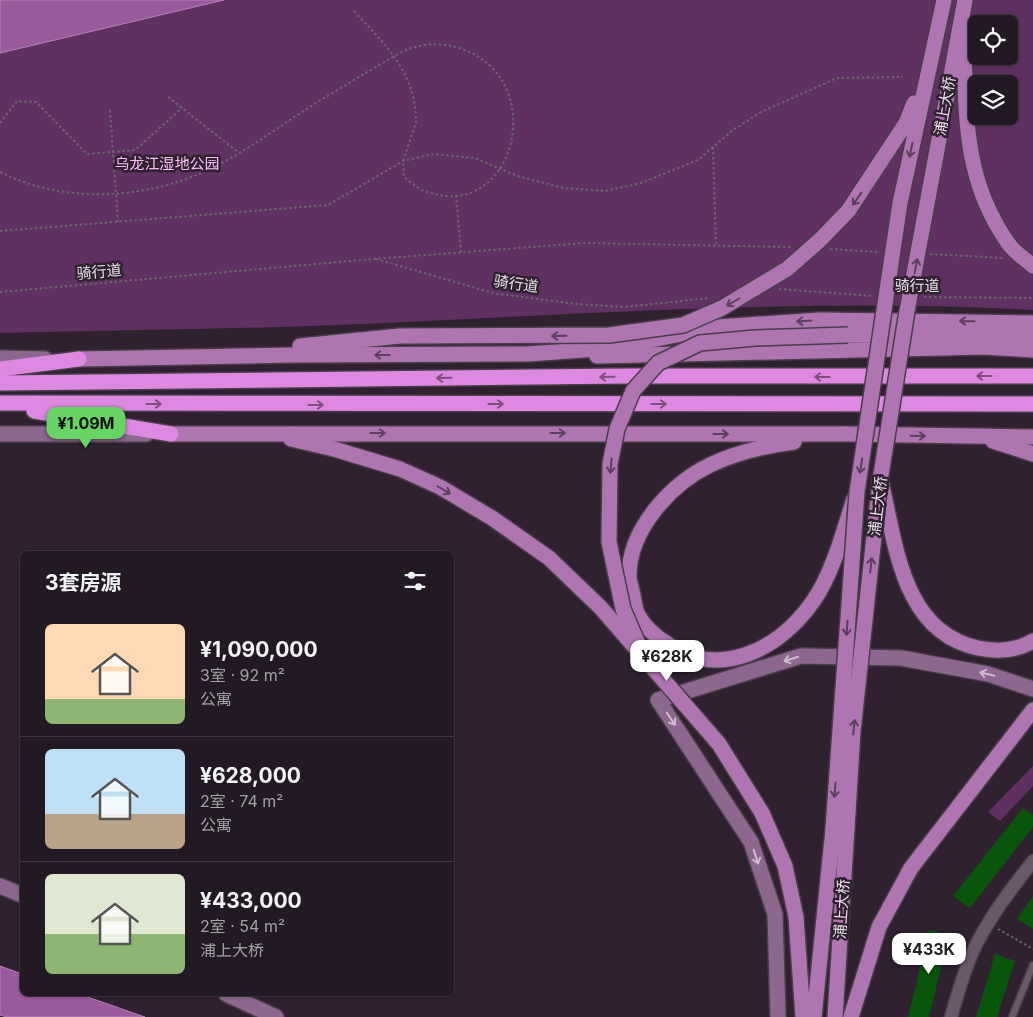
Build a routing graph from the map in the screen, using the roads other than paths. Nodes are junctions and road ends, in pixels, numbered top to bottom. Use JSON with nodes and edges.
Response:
{"nodes":[{"id":1,"x":944,"y":0,"type":"edge"},
{"id":2,"x":964,"y":4,"type":"edge"},
{"id":3,"x":934,"y":47,"type":"junction"},
{"id":4,"x":1033,"y":266,"type":"edge"},
{"id":5,"x":1033,"y":323,"type":"edge"},
{"id":6,"x":1033,"y":337,"type":"edge"},
{"id":7,"x":1033,"y":350,"type":"edge"},
{"id":8,"x":528,"y":354,"type":"junction"},
{"id":9,"x":0,"y":358,"type":"edge"},
{"id":10,"x":79,"y":359,"type":"junction"},
{"id":11,"x":168,"y":359,"type":"junction"},
{"id":12,"x":0,"y":369,"type":"edge"},
{"id":13,"x":1033,"y":376,"type":"edge"},
{"id":14,"x":0,"y":383,"type":"edge"},
{"id":15,"x":0,"y":404,"type":"edge"},
{"id":16,"x":1033,"y":404,"type":"edge"},
{"id":17,"x":260,"y":433,"type":"junction"},
{"id":18,"x":0,"y":434,"type":"edge"},
{"id":19,"x":171,"y":434,"type":"junction"},
{"id":20,"x":846,"y":434,"type":"junction"},
{"id":21,"x":980,"y":437,"type":"junction"},
{"id":22,"x":1033,"y":437,"type":"edge"},
{"id":23,"x":1033,"y":454,"type":"edge"},
{"id":24,"x":880,"y":481,"type":"junction"},
{"id":25,"x":857,"y":492,"type":"junction"},
{"id":26,"x":1033,"y":641,"type":"edge"},
{"id":27,"x":646,"y":662,"type":"junction"},
{"id":28,"x":1033,"y":689,"type":"edge"},
{"id":29,"x":1033,"y":710,"type":"edge"},
{"id":30,"x":840,"y":828,"type":"junction"},
{"id":31,"x":1033,"y":861,"type":"edge"},
{"id":32,"x":0,"y":886,"type":"edge"},
{"id":33,"x":20,"y":894,"type":"edge"},
{"id":34,"x":1033,"y":966,"type":"edge"},
{"id":35,"x":230,"y":996,"type":"edge"},
{"id":36,"x":276,"y":1017,"type":"edge"},
{"id":37,"x":778,"y":1017,"type":"edge"},
{"id":38,"x":803,"y":1017,"type":"edge"},
{"id":39,"x":814,"y":1017,"type":"edge"},
{"id":40,"x":835,"y":1017,"type":"edge"},
{"id":41,"x":851,"y":1017,"type":"edge"},
{"id":42,"x":951,"y":1017,"type":"edge"},
{"id":43,"x":1012,"y":1017,"type":"edge"}],
"edges":[{"from":1,"to":3,"type":"main road","bridge":true},
{"from":2,"to":4,"type":"main road","bridge":true},
{"from":24,"to":2,"type":"main road","name":"浦上大桥","one_way":true,"bridge":true},
{"from":3,"to":11,"type":"main road","one_way":true,"bridge":true},
{"from":3,"to":25,"type":"main road","one_way":true,"bridge":true},
{"from":5,"to":8,"type":"main road","one_way":true},
{"from":6,"to":27,"type":"main road","one_way":true,"bridge":true},
{"from":7,"to":8,"type":"main road"},
{"from":8,"to":11,"type":"main road","one_way":true},
{"from":9,"to":10,"type":"street"},
{"from":10,"to":11,"type":"main road"},
{"from":10,"to":12,"type":"highway"},
{"from":13,"to":14,"type":"highway","one_way":true},
{"from":15,"to":16,"type":"highway","one_way":true},
{"from":15,"to":19,"type":"highway"},
{"from":17,"to":19,"type":"main road"},
{"from":17,"to":20,"type":"main road","one_way":true},
{"from":17,"to":27,"type":"main road","one_way":true,"bridge":true},
{"from":18,"to":19,"type":"street"},
{"from":20,"to":21,"type":"main road","one_way":true},
{"from":20,"to":25,"type":"main road","bridge":true},
{"from":21,"to":22,"type":"main road"},
{"from":21,"to":23,"type":"main road"},
{"from":24,"to":26,"type":"main road"},
{"from":30,"to":24,"type":"main road","name":"浦上大桥","one_way":true,"bridge":true},
{"from":25,"to":30,"type":"main road","one_way":true,"bridge":true},
{"from":27,"to":38,"type":"main road","bridge":true},
{"from":28,"to":37,"type":"street","one_way":true},
{"from":29,"to":41,"type":"main road"},
{"from":30,"to":39,"type":"main road"},
{"from":30,"to":40,"type":"main road","name":"浦上大桥"},
{"from":31,"to":42,"type":"street"},
{"from":32,"to":33,"type":"street"},
{"from":34,"to":43,"type":"lane"},
{"from":35,"to":36,"type":"street"}]}
